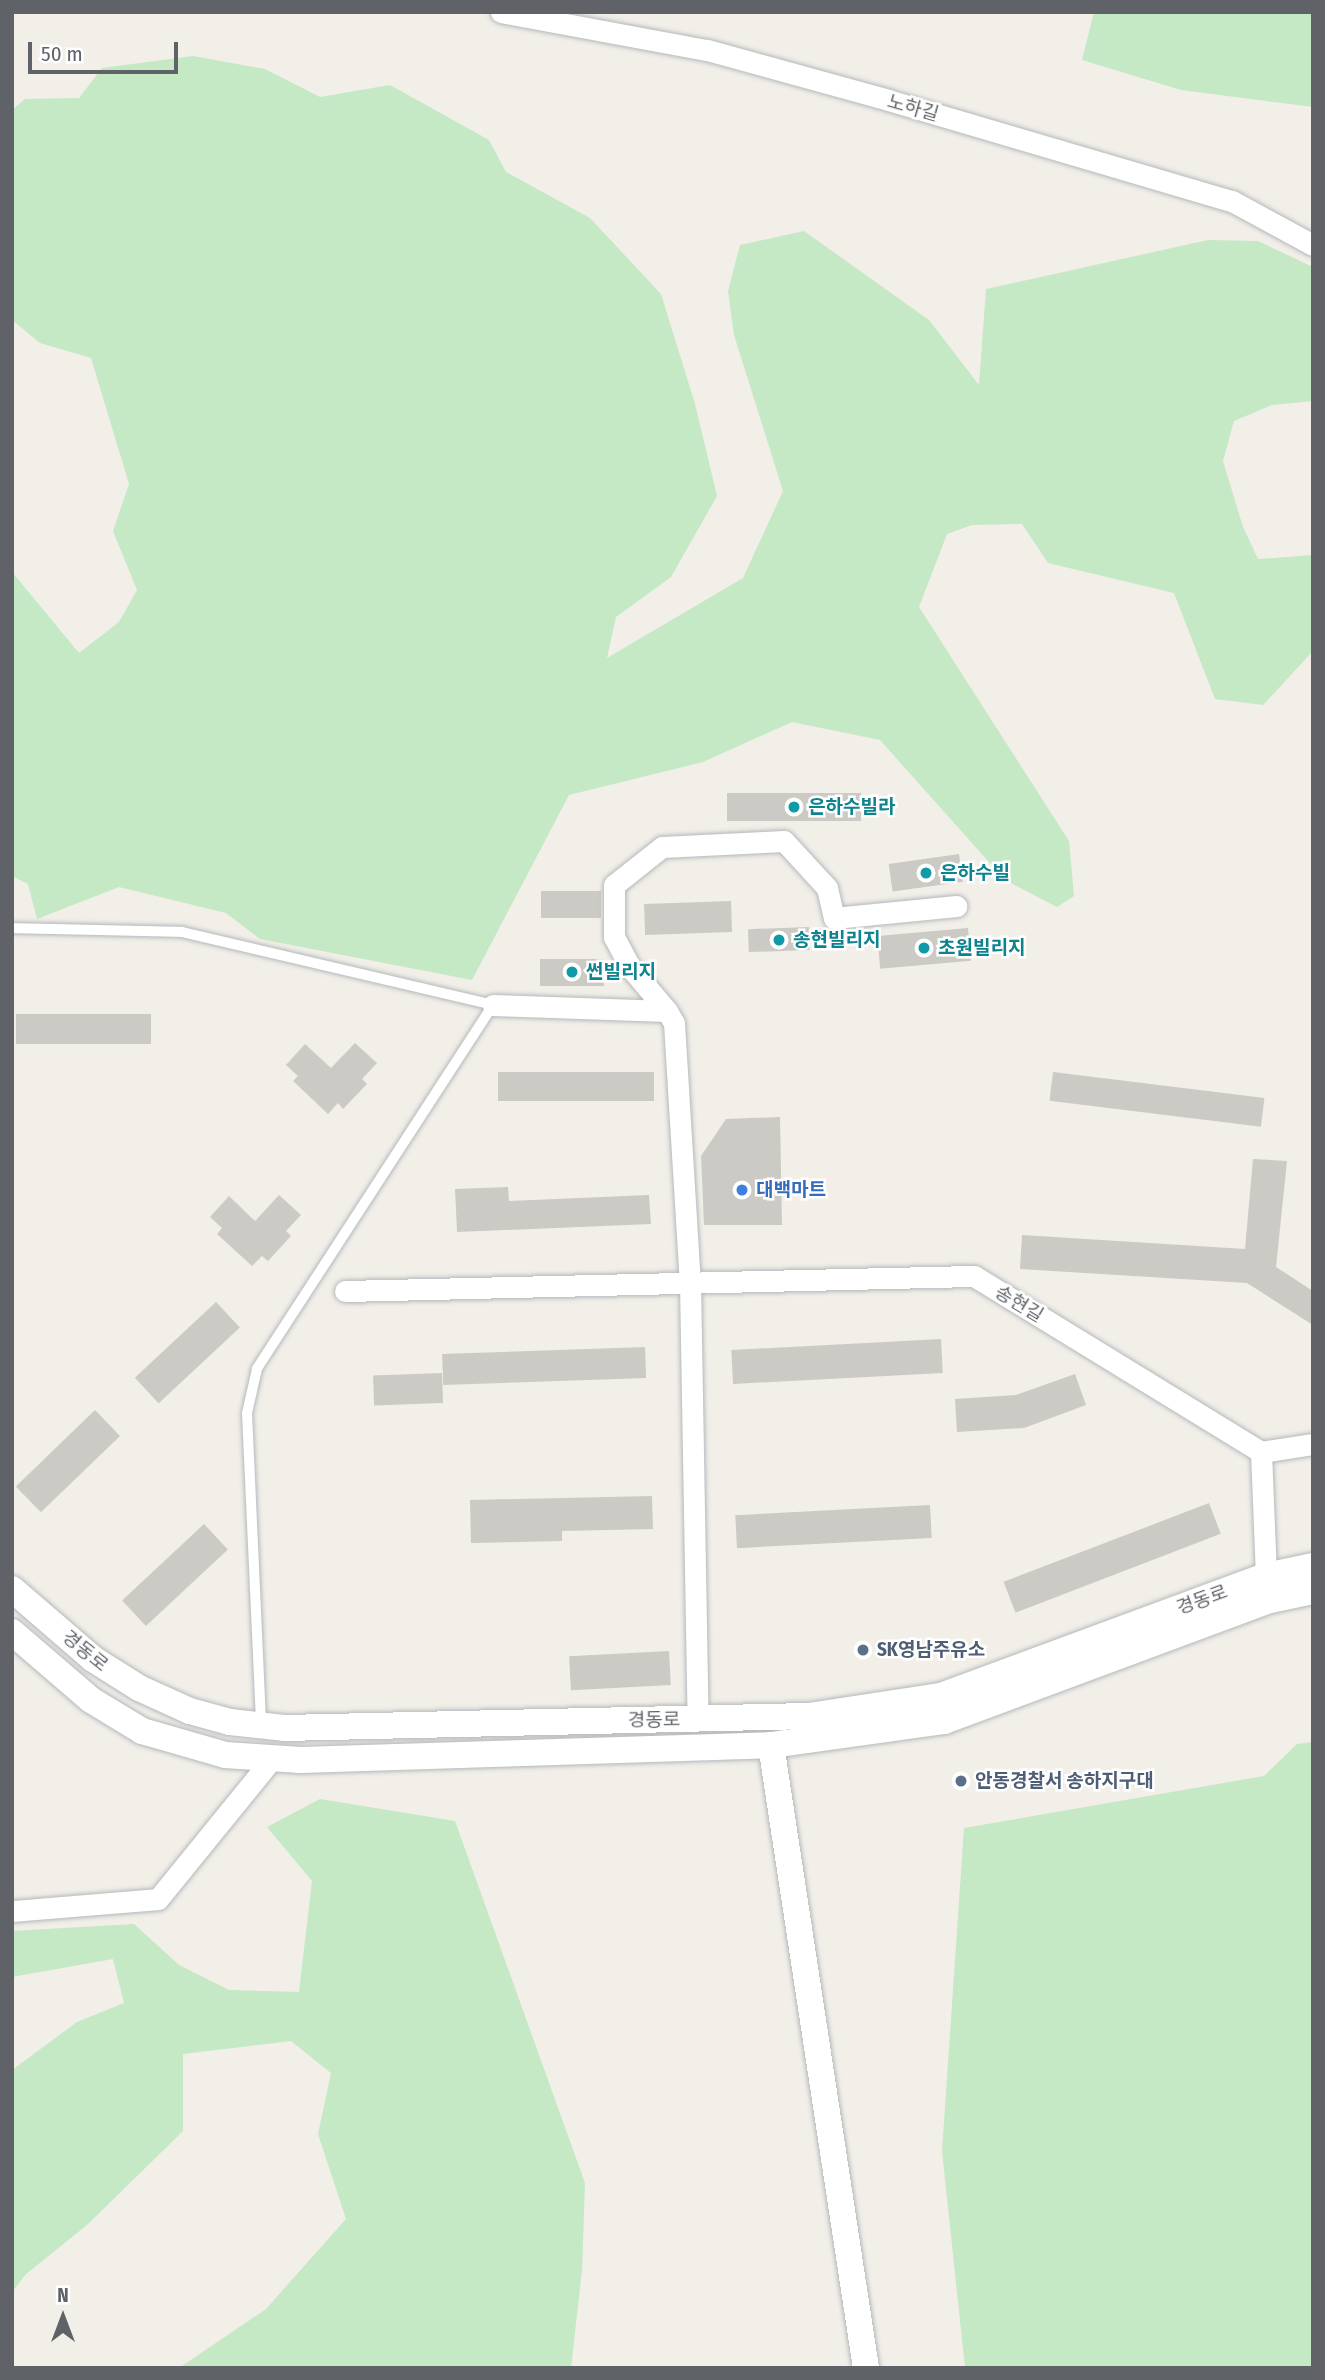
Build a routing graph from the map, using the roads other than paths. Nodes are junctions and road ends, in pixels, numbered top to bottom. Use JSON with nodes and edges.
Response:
{"nodes":[{"id":1,"x":501,"y":12,"type":"edge"},
{"id":2,"x":1313,"y":245,"type":"edge"},
{"id":3,"x":956,"y":906,"type":"dead end"},
{"id":4,"x":12,"y":928,"type":"edge"},
{"id":5,"x":494,"y":1005,"type":"junction"},
{"id":6,"x":667,"y":1010,"type":"junction"},
{"id":7,"x":690,"y":1282,"type":"junction"},
{"id":8,"x":345,"y":1291,"type":"dead end"},
{"id":9,"x":1313,"y":1444,"type":"edge"},
{"id":10,"x":1261,"y":1452,"type":"junction"},
{"id":11,"x":1313,"y":1566,"type":"edge"},
{"id":12,"x":1266,"y":1576,"type":"junction"},
{"id":13,"x":12,"y":1589,"type":"edge"},
{"id":14,"x":1313,"y":1591,"type":"edge"},
{"id":15,"x":12,"y":1632,"type":"edge"},
{"id":16,"x":698,"y":1720,"type":"junction"},
{"id":17,"x":261,"y":1727,"type":"junction"},
{"id":18,"x":771,"y":1745,"type":"junction"},
{"id":19,"x":271,"y":1760,"type":"junction"},
{"id":20,"x":12,"y":1911,"type":"edge"},
{"id":21,"x":866,"y":2368,"type":"edge"}],
"edges":[{"from":1,"to":2,"type":"street","name":"노하길"},
{"from":3,"to":6,"type":"street"},
{"from":4,"to":5,"type":"lane"},
{"from":5,"to":6,"type":"street"},
{"from":5,"to":17,"type":"lane"},
{"from":6,"to":7,"type":"street"},
{"from":7,"to":8,"type":"street","name":"송현길"},
{"from":7,"to":10,"type":"street","name":"송현길"},
{"from":7,"to":16,"type":"street"},
{"from":9,"to":10,"type":"street"},
{"from":10,"to":12,"type":"street"},
{"from":11,"to":12,"type":"street","name":"경동로"},
{"from":12,"to":16,"type":"street","name":"경동로"},
{"from":13,"to":17,"type":"street","name":"경동로"},
{"from":14,"to":18,"type":"street","name":"경동로"},
{"from":15,"to":19,"type":"street","name":"경동로"},
{"from":16,"to":17,"type":"street","name":"경동로"},
{"from":18,"to":19,"type":"street","name":"경동로"},
{"from":18,"to":21,"type":"street"},
{"from":19,"to":20,"type":"street"}]}
